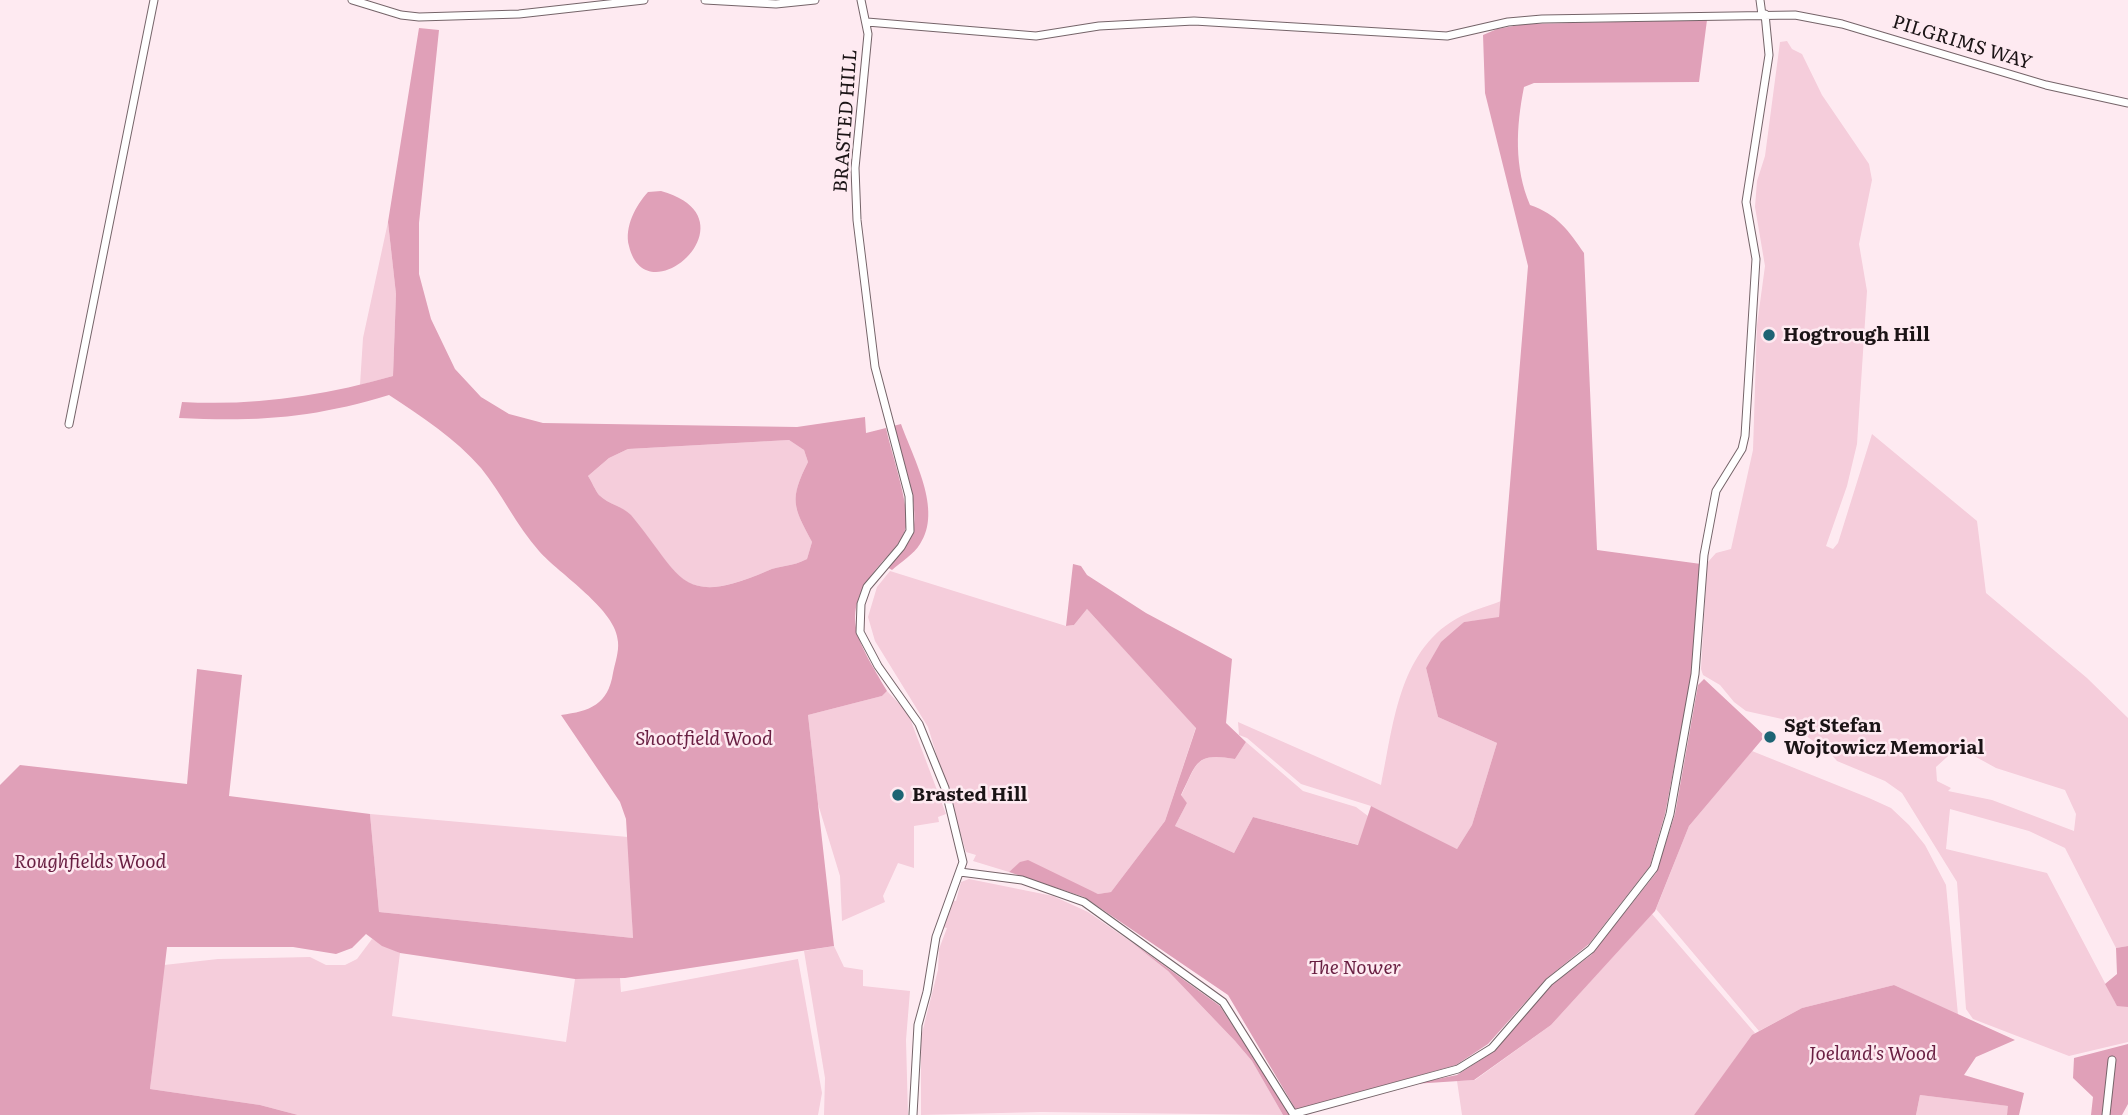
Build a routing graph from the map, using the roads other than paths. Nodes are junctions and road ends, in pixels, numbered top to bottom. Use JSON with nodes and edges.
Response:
{"nodes":[{"id":1,"x":154,"y":0,"type":"edge"},
{"id":2,"x":352,"y":0,"type":"edge"},
{"id":3,"x":644,"y":0,"type":"edge"},
{"id":4,"x":705,"y":0,"type":"edge"},
{"id":5,"x":815,"y":0,"type":"edge"},
{"id":6,"x":861,"y":0,"type":"edge"},
{"id":7,"x":1760,"y":0,"type":"edge"},
{"id":8,"x":1763,"y":15,"type":"junction"},
{"id":9,"x":867,"y":22,"type":"junction"},
{"id":10,"x":2128,"y":103,"type":"edge"},
{"id":11,"x":69,"y":424,"type":"dead end"},
{"id":12,"x":960,"y":872,"type":"junction"},
{"id":13,"x":2112,"y":1060,"type":"dead end"},
{"id":14,"x":1294,"y":1114,"type":"edge"},
{"id":15,"x":914,"y":1115,"type":"edge"},
{"id":16,"x":2106,"y":1115,"type":"edge"}],
"edges":[{"from":1,"to":11,"type":"street"},
{"from":2,"to":3,"type":"street"},
{"from":4,"to":5,"type":"street"},
{"from":6,"to":9,"type":"street","name":"BRASTED HILL"},
{"from":7,"to":8,"type":"street"},
{"from":8,"to":9,"type":"street","name":"PILGRIMS WAY"},
{"from":8,"to":10,"type":"street","name":"PILGRIMS WAY"},
{"from":8,"to":14,"type":"street"},
{"from":9,"to":12,"type":"street","name":"BRASTED HILL"},
{"from":12,"to":14,"type":"street"},
{"from":12,"to":15,"type":"street","name":"BRASTED HILL"},
{"from":13,"to":16,"type":"street"}]}
